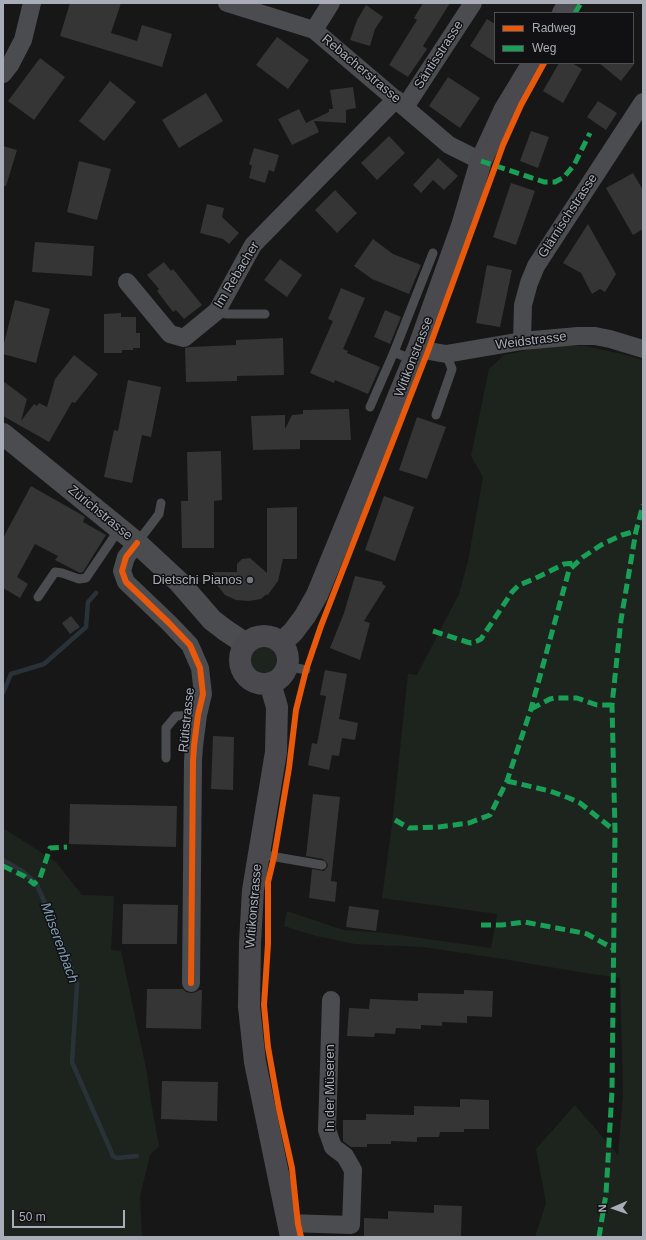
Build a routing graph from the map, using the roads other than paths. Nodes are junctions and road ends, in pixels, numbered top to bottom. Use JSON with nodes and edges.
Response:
{"nodes":[{"id":1,"x":32,"y":3,"type":"edge"},
{"id":2,"x":227,"y":3,"type":"edge"},
{"id":3,"x":331,"y":3,"type":"edge"},
{"id":4,"x":473,"y":3,"type":"edge"},
{"id":5,"x":569,"y":3,"type":"edge"},
{"id":6,"x":564,"y":12,"type":"edge"},
{"id":7,"x":314,"y":30,"type":"junction"},
{"id":8,"x":532,"y":64,"type":"edge"},
{"id":9,"x":3,"y":74,"type":"edge"},
{"id":10,"x":643,"y":102,"type":"edge"},
{"id":11,"x":400,"y":103,"type":"junction"},
{"id":12,"x":481,"y":161,"type":"junction"},
{"id":13,"x":433,"y":253,"type":"dead end"},
{"id":14,"x":127,"y":282,"type":"dead end"},
{"id":15,"x":217,"y":311,"type":"junction"},
{"id":16,"x":265,"y":314,"type":"dead end"},
{"id":17,"x":522,"y":341,"type":"junction"},
{"id":18,"x":643,"y":350,"type":"edge"},
{"id":19,"x":408,"y":354,"type":"junction"},
{"id":20,"x":446,"y":354,"type":"junction"},
{"id":21,"x":370,"y":407,"type":"dead end"},
{"id":22,"x":436,"y":415,"type":"dead end"},
{"id":23,"x":3,"y":434,"type":"edge"},
{"id":24,"x":161,"y":503,"type":"dead end"},
{"id":25,"x":120,"y":528,"type":"junction"},
{"id":26,"x":137,"y":543,"type":"junction"},
{"id":27,"x":38,"y":597,"type":"dead end"},
{"id":28,"x":246,"y":644,"type":"junction"},
{"id":29,"x":281,"y":644,"type":"junction"},
{"id":30,"x":270,"y":683,"type":"junction"},
{"id":31,"x":198,"y":715,"type":"junction"},
{"id":32,"x":166,"y":758,"type":"dead end"},
{"id":33,"x":259,"y":854,"type":"junction"},
{"id":34,"x":322,"y":865,"type":"dead end"},
{"id":35,"x":191,"y":982,"type":"dead end"},
{"id":36,"x":331,"y":1000,"type":"dead end"},
{"id":37,"x":289,"y":1230,"type":"edge"}],
"edges":[{"from":1,"to":9,"type":"street"},
{"from":2,"to":7,"type":"street","name":"Rebacherstrasse"},
{"from":3,"to":7,"type":"street"},
{"from":4,"to":11,"type":"street","name":"Säntisstrasse"},
{"from":5,"to":6,"type":"main road"},
{"from":7,"to":11,"type":"street","name":"Rebacherstrasse"},
{"from":8,"to":12,"type":"main road","name":"Witikonstrasse"},
{"from":10,"to":17,"type":"street","name":"Glärnischstrasse"},
{"from":11,"to":12,"type":"street","name":"Rebacherstrasse"},
{"from":11,"to":15,"type":"street","name":"Im Rebacher"},
{"from":12,"to":19,"type":"main road","name":"Witikonstrasse"},
{"from":13,"to":19,"type":"lane"},
{"from":14,"to":15,"type":"street","name":"Im Rebacher"},
{"from":15,"to":16,"type":"lane"},
{"from":17,"to":18,"type":"street","name":"Weidstrasse"},
{"from":17,"to":20,"type":"street","name":"Weidstrasse"},
{"from":19,"to":20,"type":"street","name":"Weidstrasse"},
{"from":19,"to":21,"type":"lane"},
{"from":19,"to":29,"type":"main road","name":"Witikonstrasse"},
{"from":20,"to":22,"type":"lane"},
{"from":23,"to":25,"type":"street","name":"Zürichstrasse"},
{"from":24,"to":26,"type":"lane"},
{"from":25,"to":26,"type":"street","name":"Zürichstrasse"},
{"from":25,"to":27,"type":"lane"},
{"from":26,"to":28,"type":"street","name":"Zürichstrasse"},
{"from":26,"to":31,"type":"street","name":"Rütistrasse"},
{"from":28,"to":29,"type":"main road"},
{"from":28,"to":30,"type":"main road"},
{"from":29,"to":30,"type":"main road"},
{"from":30,"to":33,"type":"main road","name":"Witikonstrasse"},
{"from":31,"to":32,"type":"lane"},
{"from":31,"to":35,"type":"street","name":"Rütistrasse"},
{"from":33,"to":34,"type":"lane"},
{"from":33,"to":37,"type":"main road","name":"Witikonstrasse"},
{"from":36,"to":37,"type":"street","name":"In der Müseren"}]}
